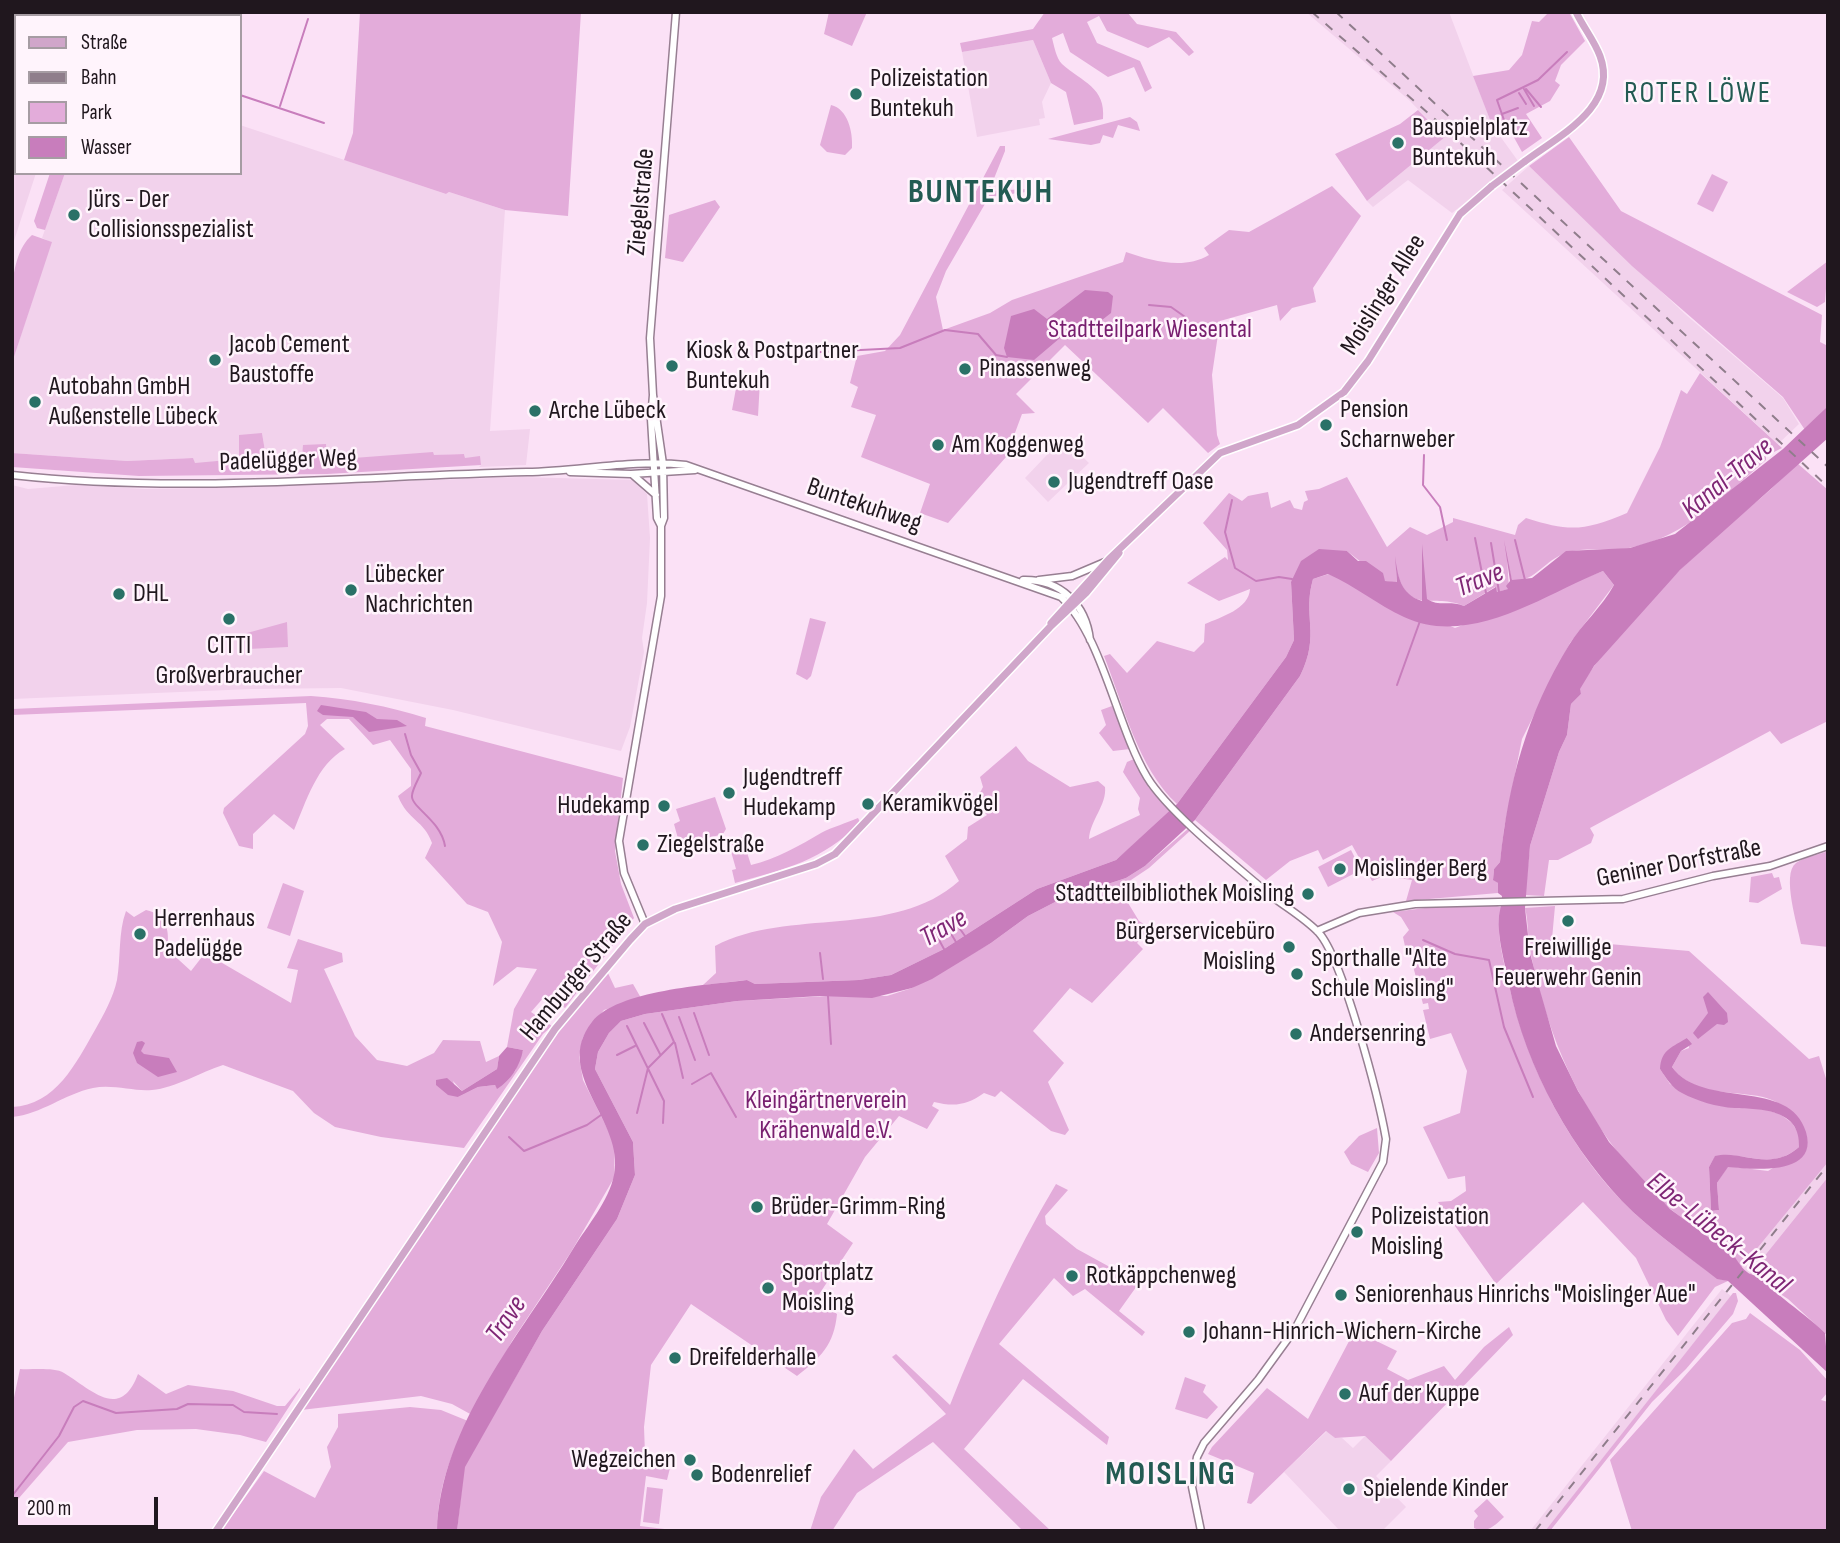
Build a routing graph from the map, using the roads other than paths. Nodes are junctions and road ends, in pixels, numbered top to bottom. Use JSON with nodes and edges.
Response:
{"nodes":[{"id":1,"x":676,"y":12,"type":"edge"},
{"id":2,"x":1576,"y":12,"type":"edge"},
{"id":3,"x":653,"y":395,"type":"junction"},
{"id":4,"x":654,"y":464,"type":"junction"},
{"id":5,"x":663,"y":464,"type":"junction"},
{"id":6,"x":696,"y":470,"type":"junction"},
{"id":7,"x":564,"y":471,"type":"junction"},
{"id":8,"x":659,"y":473,"type":"junction"},
{"id":9,"x":631,"y":474,"type":"junction"},
{"id":10,"x":12,"y":475,"type":"edge"},
{"id":11,"x":656,"y":496,"type":"junction"},
{"id":12,"x":661,"y":526,"type":"junction"},
{"id":13,"x":1119,"y":553,"type":"junction"},
{"id":14,"x":1109,"y":559,"type":"junction"},
{"id":15,"x":1020,"y":580,"type":"junction"},
{"id":16,"x":1030,"y":580,"type":"junction"},
{"id":17,"x":1074,"y":601,"type":"junction"},
{"id":18,"x":1828,"y":846,"type":"edge"},
{"id":19,"x":645,"y":924,"type":"junction"},
{"id":20,"x":1317,"y":931,"type":"junction"},
{"id":21,"x":216,"y":1531,"type":"edge"},
{"id":22,"x":1201,"y":1531,"type":"edge"}],
"edges":[{"from":1,"to":3,"type":"main road","name":"Ziegelstraße"},
{"from":2,"to":13,"type":"main road","name":"Moislinger Allee","bridge":true},
{"from":3,"to":4,"type":"main road","name":"Ziegelstraße"},
{"from":3,"to":5,"type":"main road","name":"Ziegelstraße"},
{"from":4,"to":5,"type":"main road","name":"Buntekuhweg"},
{"from":4,"to":7,"type":"main road","name":"Padelügger Weg"},
{"from":4,"to":8,"type":"main road","name":"Ziegelstraße"},
{"from":5,"to":6,"type":"main road","name":"Buntekuhweg"},
{"from":5,"to":8,"type":"main road","name":"Ziegelstraße"},
{"from":6,"to":8,"type":"main road","name":"Buntekuhweg"},
{"from":6,"to":15,"type":"main road","name":"Buntekuhweg"},
{"from":7,"to":9,"type":"main road","name":"Padelügger Weg"},
{"from":7,"to":10,"type":"main road","name":"Padelügger Weg"},
{"from":8,"to":9,"type":"main road","name":"Padelügger Weg"},
{"from":8,"to":11,"type":"main road","name":"Ziegelstraße"},
{"from":8,"to":12,"type":"main road","name":"Ziegelstraße"},
{"from":9,"to":11,"type":"main road"},
{"from":11,"to":12,"type":"main road","name":"Ziegelstraße"},
{"from":12,"to":19,"type":"main road","name":"Ziegelstraße"},
{"from":13,"to":14,"type":"main road","name":"Moislinger Allee"},
{"from":13,"to":17,"type":"main road","name":"Moislinger Allee"},
{"from":14,"to":16,"type":"main road"},
{"from":14,"to":17,"type":"main road","name":"Moislinger Allee"},
{"from":15,"to":16,"type":"main road","name":"Buntekuhweg"},
{"from":15,"to":17,"type":"main road","name":"Buntekuhweg"},
{"from":16,"to":17,"type":"main road","name":"Buntekuhweg"},
{"from":17,"to":19,"type":"main road","name":"Hamburger Straße"},
{"from":17,"to":20,"type":"main road"},
{"from":18,"to":20,"type":"main road","name":"Geniner Dorfstraße"},
{"from":19,"to":21,"type":"main road","name":"Hamburger Straße"},
{"from":20,"to":22,"type":"main road"}]}
